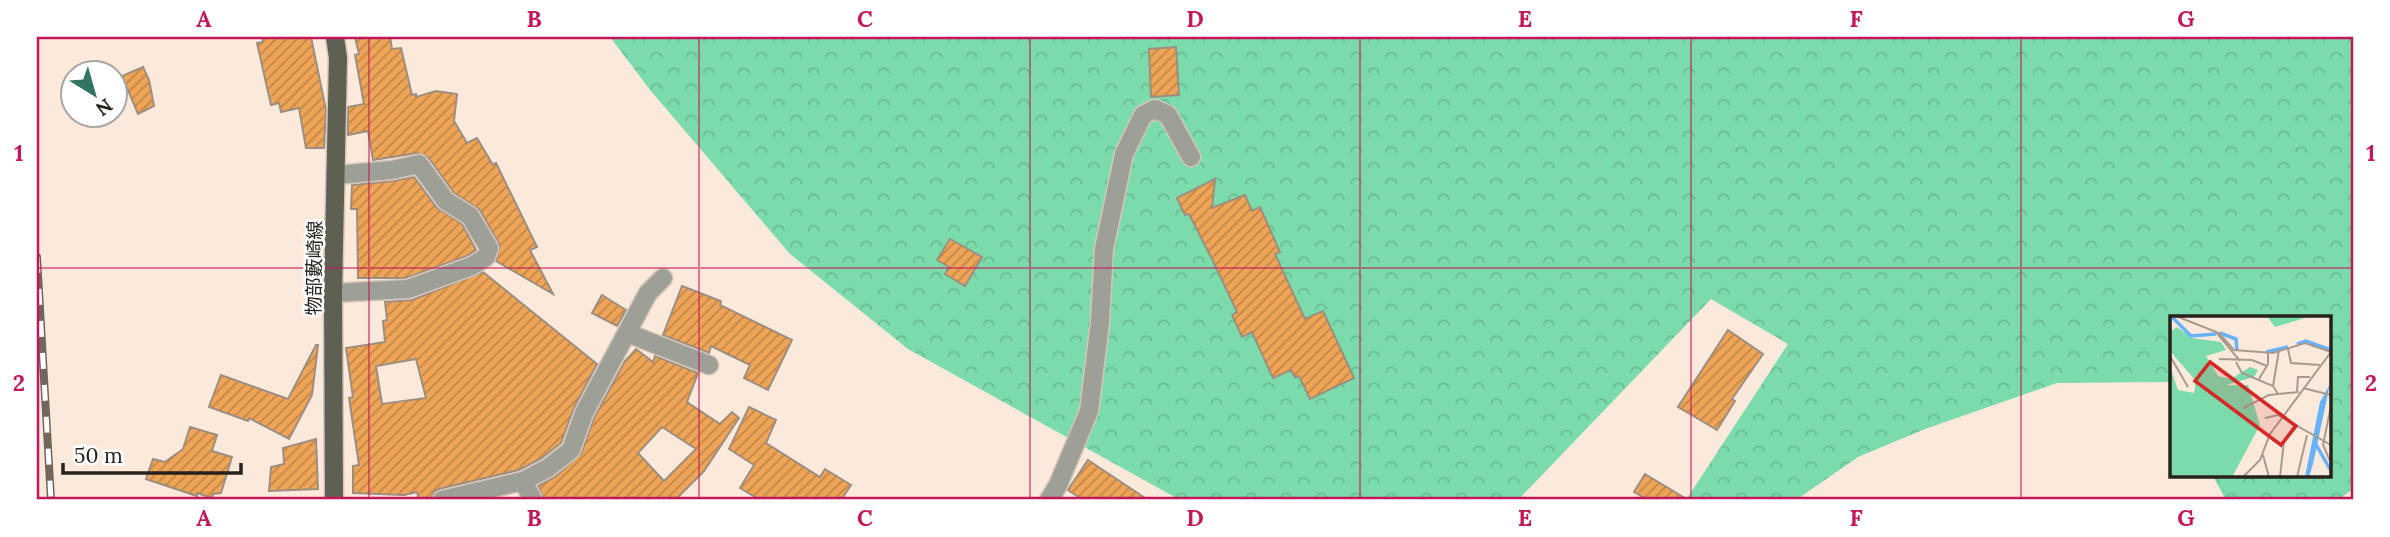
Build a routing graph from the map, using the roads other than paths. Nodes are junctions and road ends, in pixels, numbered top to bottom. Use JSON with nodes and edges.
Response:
{"nodes":[{"id":1,"x":335,"y":37,"type":"edge"},
{"id":2,"x":1191,"y":157,"type":"dead end"},
{"id":3,"x":337,"y":175,"type":"junction"},
{"id":4,"x":663,"y":278,"type":"dead end"},
{"id":5,"x":333,"y":293,"type":"junction"},
{"id":6,"x":627,"y":333,"type":"junction"},
{"id":7,"x":709,"y":365,"type":"dead end"},
{"id":8,"x":523,"y":481,"type":"junction"},
{"id":9,"x":334,"y":500,"type":"edge"},
{"id":10,"x":442,"y":500,"type":"edge"},
{"id":11,"x":533,"y":500,"type":"edge"},
{"id":12,"x":1049,"y":500,"type":"edge"}],
"edges":[{"from":1,"to":3,"type":"main road","name":"物部藪崎線"},
{"from":2,"to":12,"type":"street"},
{"from":3,"to":5,"type":"main road","name":"物部藪崎線"},
{"from":3,"to":5,"type":"street"},
{"from":4,"to":6,"type":"street"},
{"from":5,"to":9,"type":"main road","name":"物部藪崎線"},
{"from":6,"to":7,"type":"street"},
{"from":6,"to":8,"type":"street"},
{"from":8,"to":10,"type":"street"},
{"from":8,"to":11,"type":"street"}]}
